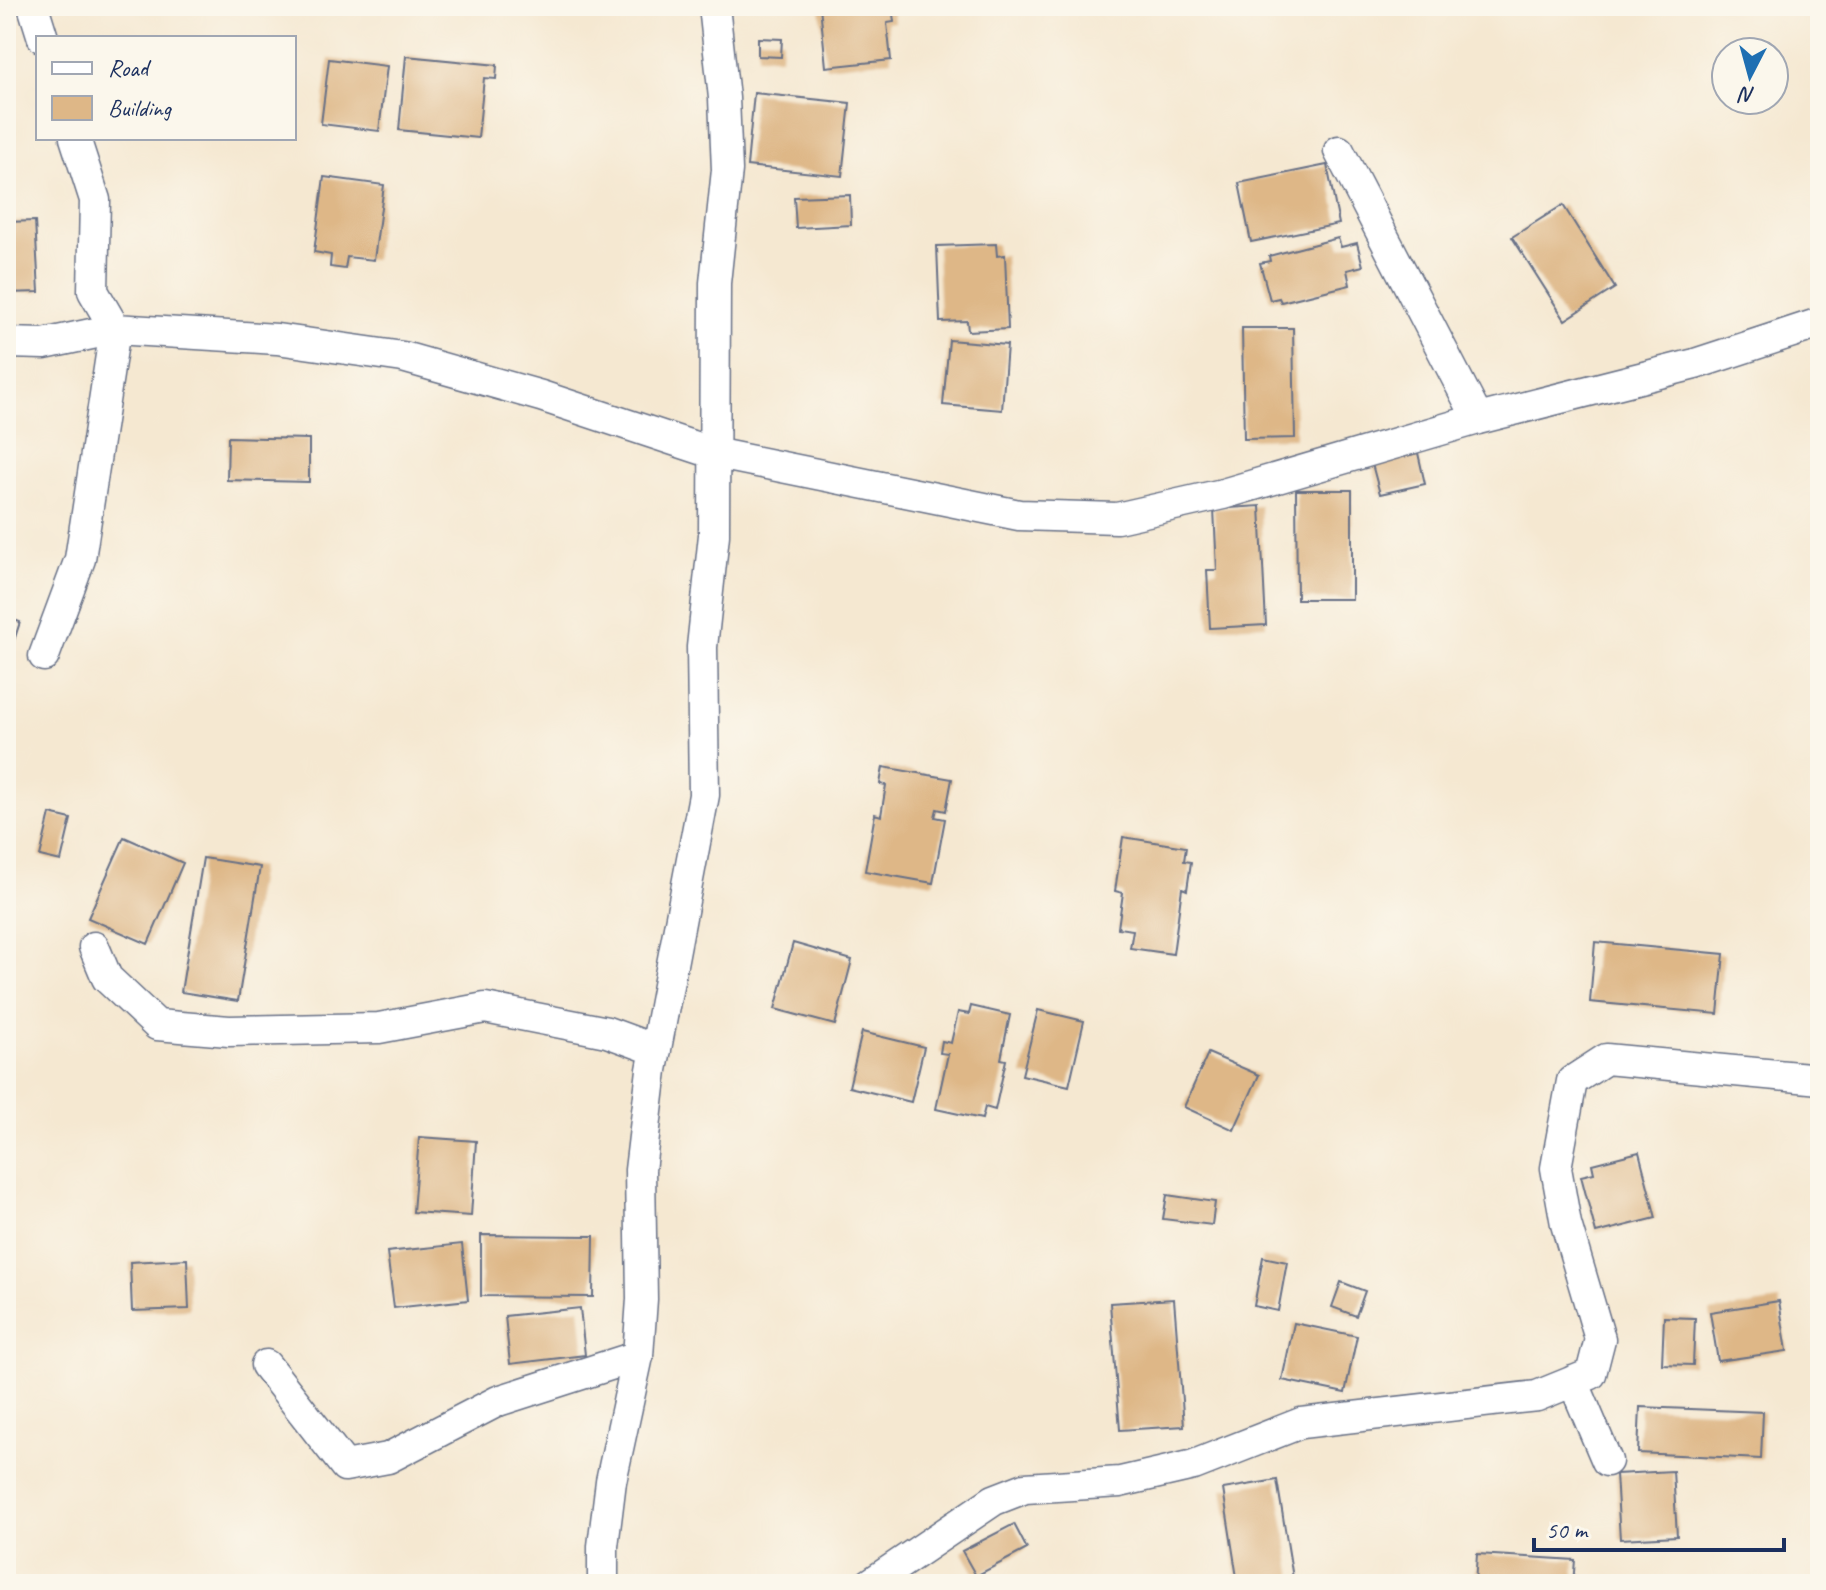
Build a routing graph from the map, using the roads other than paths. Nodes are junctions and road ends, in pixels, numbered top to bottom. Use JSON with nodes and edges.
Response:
{"nodes":[{"id":1,"x":33,"y":6,"type":"edge"},
{"id":2,"x":714,"y":6,"type":"edge"},
{"id":3,"x":42,"y":36,"type":"edge"},
{"id":4,"x":76,"y":140,"type":"edge"},
{"id":5,"x":1339,"y":151,"type":"dead end"},
{"id":6,"x":1820,"y":323,"type":"edge"},
{"id":7,"x":115,"y":329,"type":"junction"},
{"id":8,"x":6,"y":343,"type":"edge"},
{"id":9,"x":1478,"y":419,"type":"junction"},
{"id":10,"x":713,"y":453,"type":"junction"},
{"id":11,"x":44,"y":656,"type":"dead end"},
{"id":12,"x":94,"y":947,"type":"dead end"},
{"id":13,"x":656,"y":1050,"type":"junction"},
{"id":14,"x":1820,"y":1079,"type":"edge"},
{"id":15,"x":638,"y":1356,"type":"junction"},
{"id":16,"x":266,"y":1365,"type":"dead end"},
{"id":17,"x":1573,"y":1381,"type":"junction"},
{"id":18,"x":1607,"y":1461,"type":"dead end"},
{"id":19,"x":603,"y":1584,"type":"edge"},
{"id":20,"x":870,"y":1584,"type":"edge"}],
"edges":[{"from":1,"to":3,"type":"street"},
{"from":2,"to":10,"type":"street"},
{"from":4,"to":7,"type":"street"},
{"from":5,"to":9,"type":"street"},
{"from":6,"to":9,"type":"street"},
{"from":7,"to":8,"type":"street"},
{"from":7,"to":10,"type":"street"},
{"from":7,"to":11,"type":"street"},
{"from":9,"to":10,"type":"street"},
{"from":10,"to":13,"type":"street"},
{"from":12,"to":13,"type":"street"},
{"from":13,"to":15,"type":"street"},
{"from":14,"to":17,"type":"street"},
{"from":15,"to":16,"type":"street"},
{"from":15,"to":19,"type":"street"},
{"from":17,"to":18,"type":"street"},
{"from":17,"to":20,"type":"street"}]}
